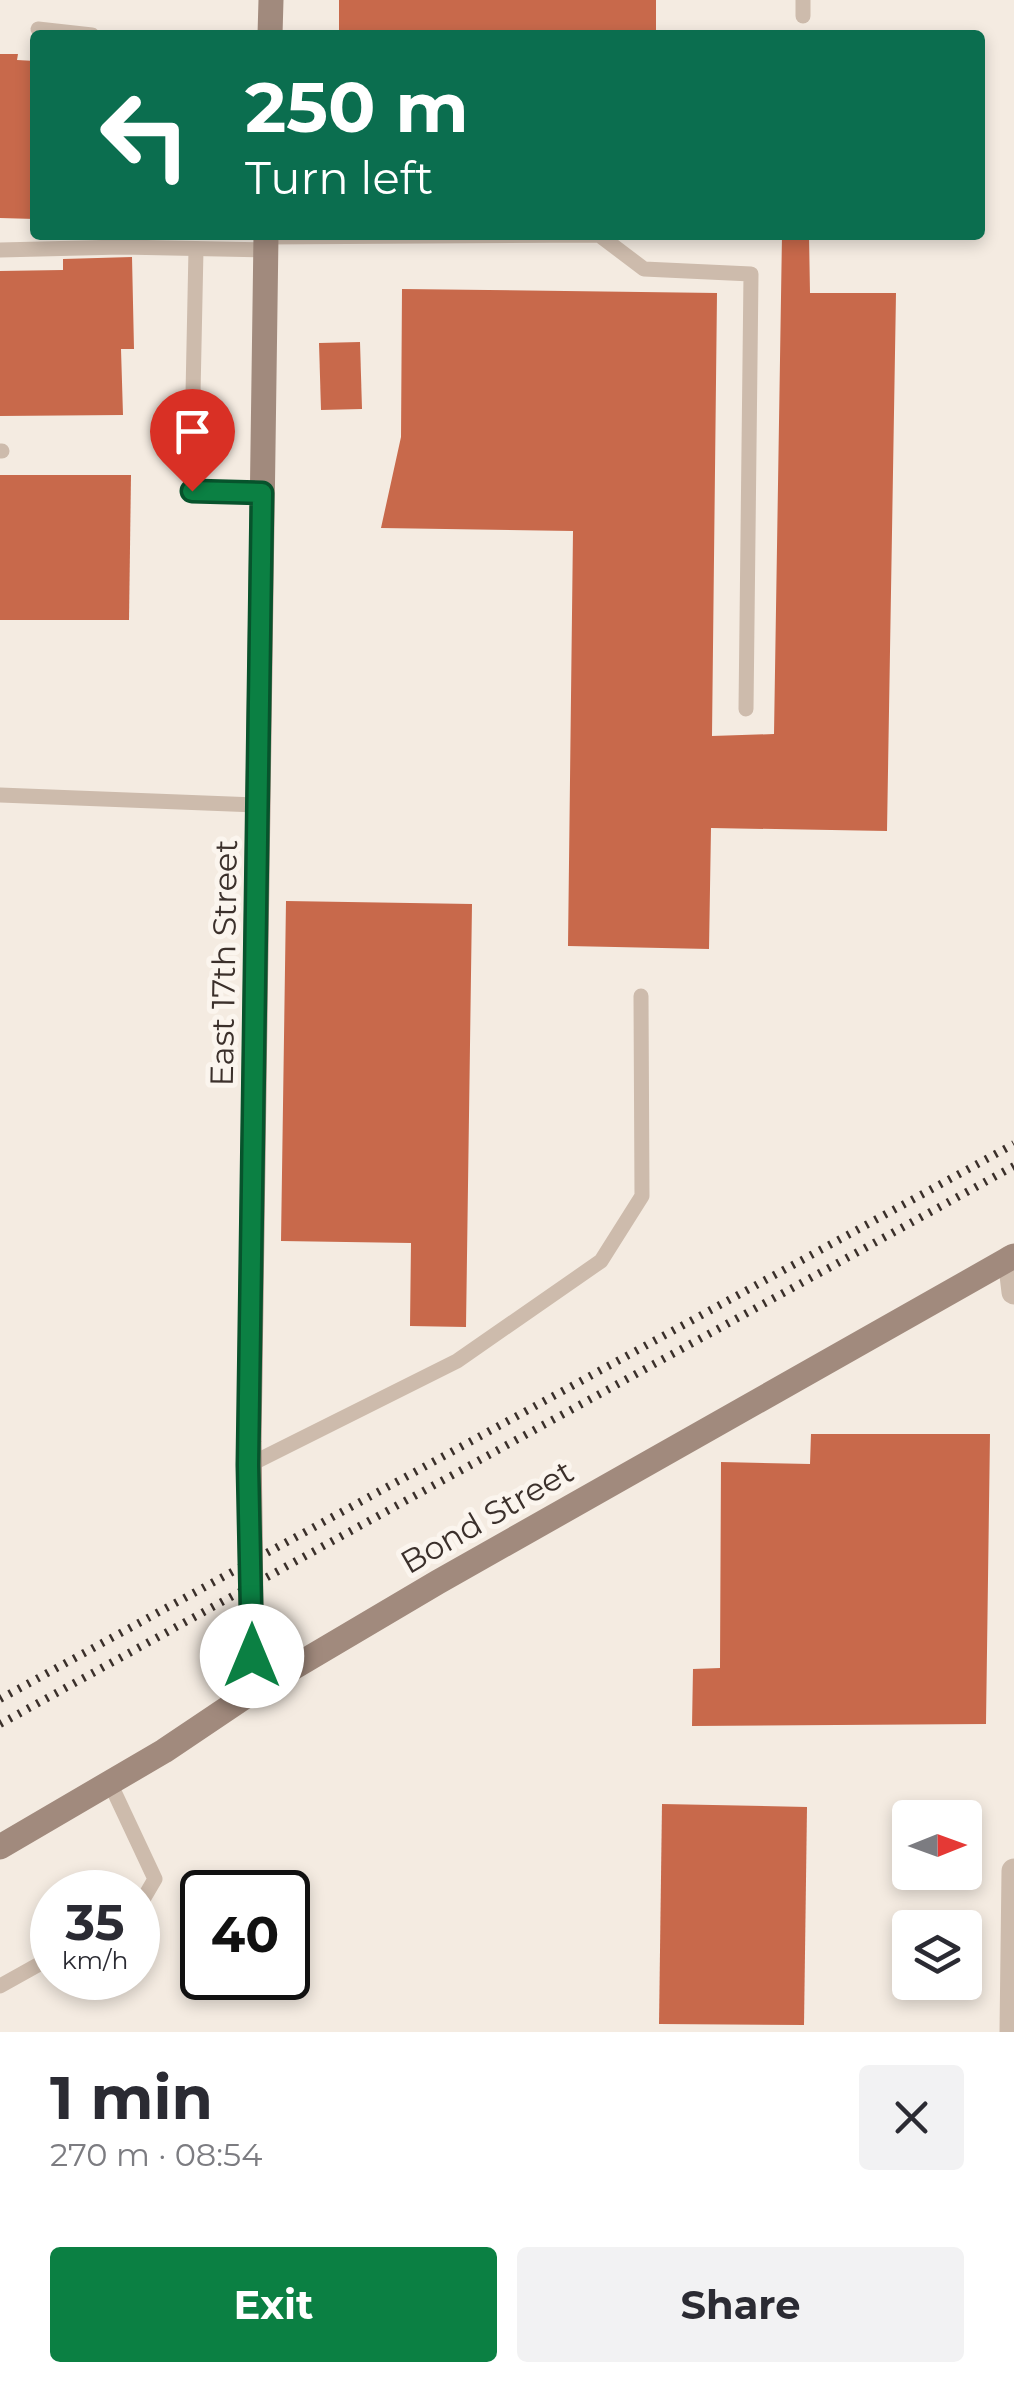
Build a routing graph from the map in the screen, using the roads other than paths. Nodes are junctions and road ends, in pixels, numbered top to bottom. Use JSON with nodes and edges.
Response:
{"nodes":[{"id":1,"x":270,"y":0,"type":"edge"},
{"id":2,"x":38,"y":28,"type":"dead end"},
{"id":3,"x":53,"y":30,"type":"edge"},
{"id":4,"x":270,"y":30,"type":"edge"},
{"id":5,"x":322,"y":240,"type":"edge"},
{"id":6,"x":606,"y":240,"type":"edge"},
{"id":7,"x":266,"y":241,"type":"edge"},
{"id":8,"x":196,"y":249,"type":"junction"},
{"id":9,"x":0,"y":250,"type":"edge"},
{"id":10,"x":262,"y":493,"type":"junction"},
{"id":11,"x":746,"y":709,"type":"dead end"},
{"id":12,"x":0,"y":794,"type":"edge"},
{"id":13,"x":259,"y":806,"type":"junction"},
{"id":14,"x":641,"y":996,"type":"dead end"},
{"id":15,"x":1012,"y":1257,"type":"edge"},
{"id":16,"x":1014,"y":1292,"type":"edge"},
{"id":17,"x":248,"y":1465,"type":"junction"},
{"id":18,"x":252,"y":1692,"type":"junction"},
{"id":19,"x":110,"y":1783,"type":"junction"},
{"id":20,"x":0,"y":1847,"type":"edge"},
{"id":21,"x":150,"y":1870,"type":"edge"},
{"id":22,"x":1014,"y":1871,"type":"edge"},
{"id":23,"x":30,"y":1969,"type":"edge"},
{"id":24,"x":0,"y":1986,"type":"edge"},
{"id":25,"x":1012,"y":2032,"type":"edge"}],
"edges":[{"from":1,"to":4,"type":"street"},
{"from":2,"to":3,"type":"lane"},
{"from":5,"to":7,"type":"lane"},
{"from":6,"to":11,"type":"lane"},
{"from":7,"to":8,"type":"lane"},
{"from":7,"to":10,"type":"street","name":"East 17th Street"},
{"from":8,"to":9,"type":"lane"},
{"from":8,"to":10,"type":"lane"},
{"from":10,"to":13,"type":"street","name":"East 17th Street"},
{"from":12,"to":13,"type":"lane"},
{"from":13,"to":17,"type":"street","name":"East 17th Street"},
{"from":14,"to":17,"type":"lane"},
{"from":15,"to":16,"type":"street"},
{"from":15,"to":18,"type":"street","name":"Bond Street"},
{"from":17,"to":18,"type":"street","name":"East 17th Street"},
{"from":18,"to":19,"type":"street","name":"Bond Street"},
{"from":19,"to":20,"type":"street","name":"Bond Street"},
{"from":19,"to":21,"type":"lane"},
{"from":22,"to":25,"type":"street"},
{"from":23,"to":24,"type":"lane"}]}
